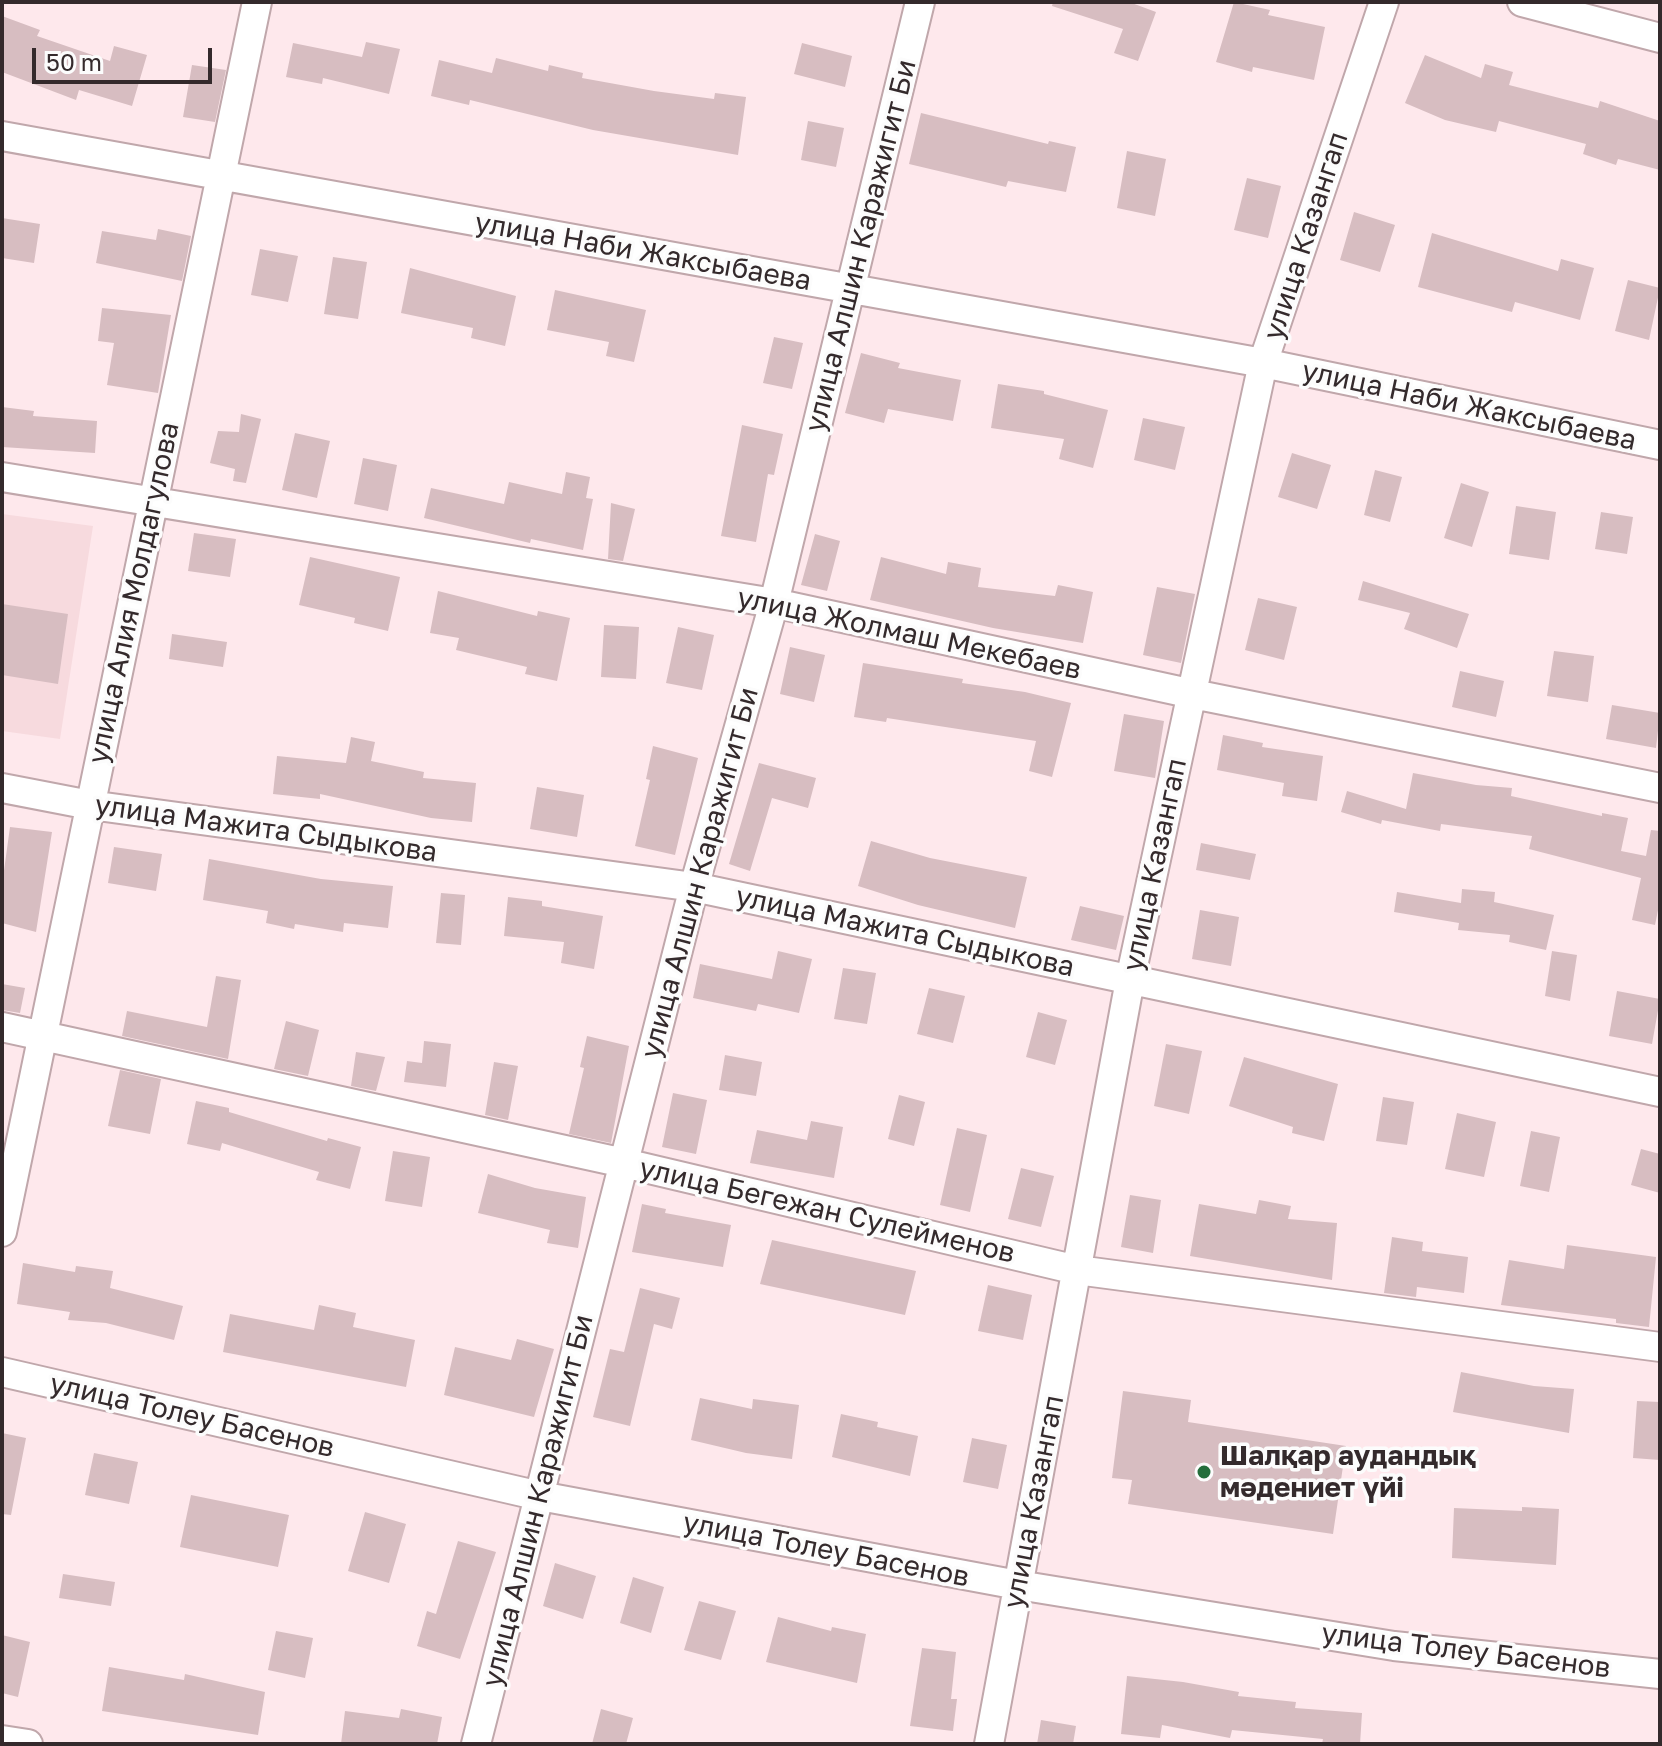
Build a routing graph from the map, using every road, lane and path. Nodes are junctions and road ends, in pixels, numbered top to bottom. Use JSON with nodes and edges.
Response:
{"nodes":[{"id":1,"x":257,"y":2,"type":"edge"},
{"id":2,"x":920,"y":2,"type":"edge"},
{"id":3,"x":1384,"y":2,"type":"edge"},
{"id":4,"x":1522,"y":2,"type":"edge"},
{"id":5,"x":1660,"y":38,"type":"edge"},
{"id":6,"x":2,"y":136,"type":"edge"},
{"id":7,"x":221,"y":176,"type":"junction"},
{"id":8,"x":851,"y":289,"type":"junction"},
{"id":9,"x":1263,"y":363,"type":"junction"},
{"id":10,"x":1660,"y":445,"type":"edge"},
{"id":11,"x":2,"y":477,"type":"edge"},
{"id":12,"x":154,"y":501,"type":"junction"},
{"id":13,"x":774,"y":603,"type":"junction"},
{"id":14,"x":1193,"y":694,"type":"junction"},
{"id":15,"x":2,"y":788,"type":"edge"},
{"id":16,"x":1660,"y":788,"type":"edge"},
{"id":17,"x":90,"y":805,"type":"junction"},
{"id":18,"x":694,"y":887,"type":"junction"},
{"id":19,"x":1130,"y":980,"type":"junction"},
{"id":20,"x":2,"y":1027,"type":"edge"},
{"id":21,"x":43,"y":1034,"type":"junction"},
{"id":22,"x":1660,"y":1092,"type":"edge"},
{"id":23,"x":624,"y":1163,"type":"junction"},
{"id":24,"x":2,"y":1232,"type":"edge"},
{"id":25,"x":1077,"y":1270,"type":"junction"},
{"id":26,"x":1660,"y":1347,"type":"edge"},
{"id":27,"x":2,"y":1372,"type":"edge"},
{"id":28,"x":540,"y":1496,"type":"junction"},
{"id":29,"x":1018,"y":1585,"type":"junction"},
{"id":30,"x":1660,"y":1674,"type":"edge"},
{"id":31,"x":2,"y":1740,"type":"edge"},
{"id":32,"x":28,"y":1744,"type":"edge"},
{"id":33,"x":476,"y":1744,"type":"edge"},
{"id":34,"x":989,"y":1744,"type":"edge"}],
"edges":[{"from":1,"to":7,"type":"street","name":"улица Алия Молдагулова"},
{"from":2,"to":8,"type":"street","name":"улица Алшин Каражигит Би"},
{"from":3,"to":9,"type":"street","name":"улица Казангап"},
{"from":4,"to":5,"type":"street"},
{"from":6,"to":7,"type":"street","name":"улица Наби Жаксыбаева"},
{"from":7,"to":8,"type":"street","name":"улица Наби Жаксыбаева"},
{"from":7,"to":12,"type":"street","name":"улица Алия Молдагулова"},
{"from":8,"to":9,"type":"street","name":"улица Наби Жаксыбаева"},
{"from":8,"to":13,"type":"street","name":"улица Алшин Каражигит Би"},
{"from":9,"to":10,"type":"street","name":"улица Наби Жаксыбаева"},
{"from":9,"to":14,"type":"street","name":"улица Казангап"},
{"from":11,"to":12,"type":"street","name":"улица Жолмаш Мекебаев"},
{"from":12,"to":13,"type":"street","name":"улица Жолмаш Мекебаев"},
{"from":12,"to":17,"type":"street","name":"улица Алия Молдагулова"},
{"from":13,"to":14,"type":"street","name":"улица Жолмаш Мекебаев"},
{"from":13,"to":18,"type":"street","name":"улица Алшин Каражигит Би"},
{"from":14,"to":16,"type":"street","name":"улица Жолмаш Мекебаев"},
{"from":14,"to":19,"type":"street","name":"улица Казангап"},
{"from":15,"to":17,"type":"street","name":"улица Мажита Сыдыкова"},
{"from":17,"to":18,"type":"street","name":"улица Мажита Сыдыкова"},
{"from":17,"to":21,"type":"street","name":"улица Алия Молдагулова"},
{"from":18,"to":19,"type":"street","name":"улица Мажита Сыдыкова"},
{"from":18,"to":23,"type":"street","name":"улица Алшин Каражигит Би"},
{"from":19,"to":22,"type":"street","name":"улица Мажита Сыдыкова"},
{"from":19,"to":25,"type":"street","name":"улица Казангап"},
{"from":20,"to":21,"type":"street","name":"улица Бегежан Сулейменов"},
{"from":21,"to":23,"type":"street","name":"улица Бегежан Сулейменов"},
{"from":21,"to":24,"type":"street","name":"улица Алия Молдагулова"},
{"from":23,"to":25,"type":"street","name":"улица Бегежан Сулейменов"},
{"from":23,"to":28,"type":"street","name":"улица Алшин Каражигит Би"},
{"from":25,"to":26,"type":"street","name":"улица Бегежан Сулейменов"},
{"from":25,"to":29,"type":"street","name":"улица Казангап"},
{"from":27,"to":28,"type":"street","name":"улица Толеу Басенов"},
{"from":28,"to":29,"type":"street","name":"улица Толеу Басенов"},
{"from":28,"to":33,"type":"street","name":"улица Алшин Каражигит Би"},
{"from":29,"to":30,"type":"street","name":"улица Толеу Басенов"},
{"from":29,"to":34,"type":"street","name":"улица Казангап"},
{"from":31,"to":32,"type":"street"}]}
